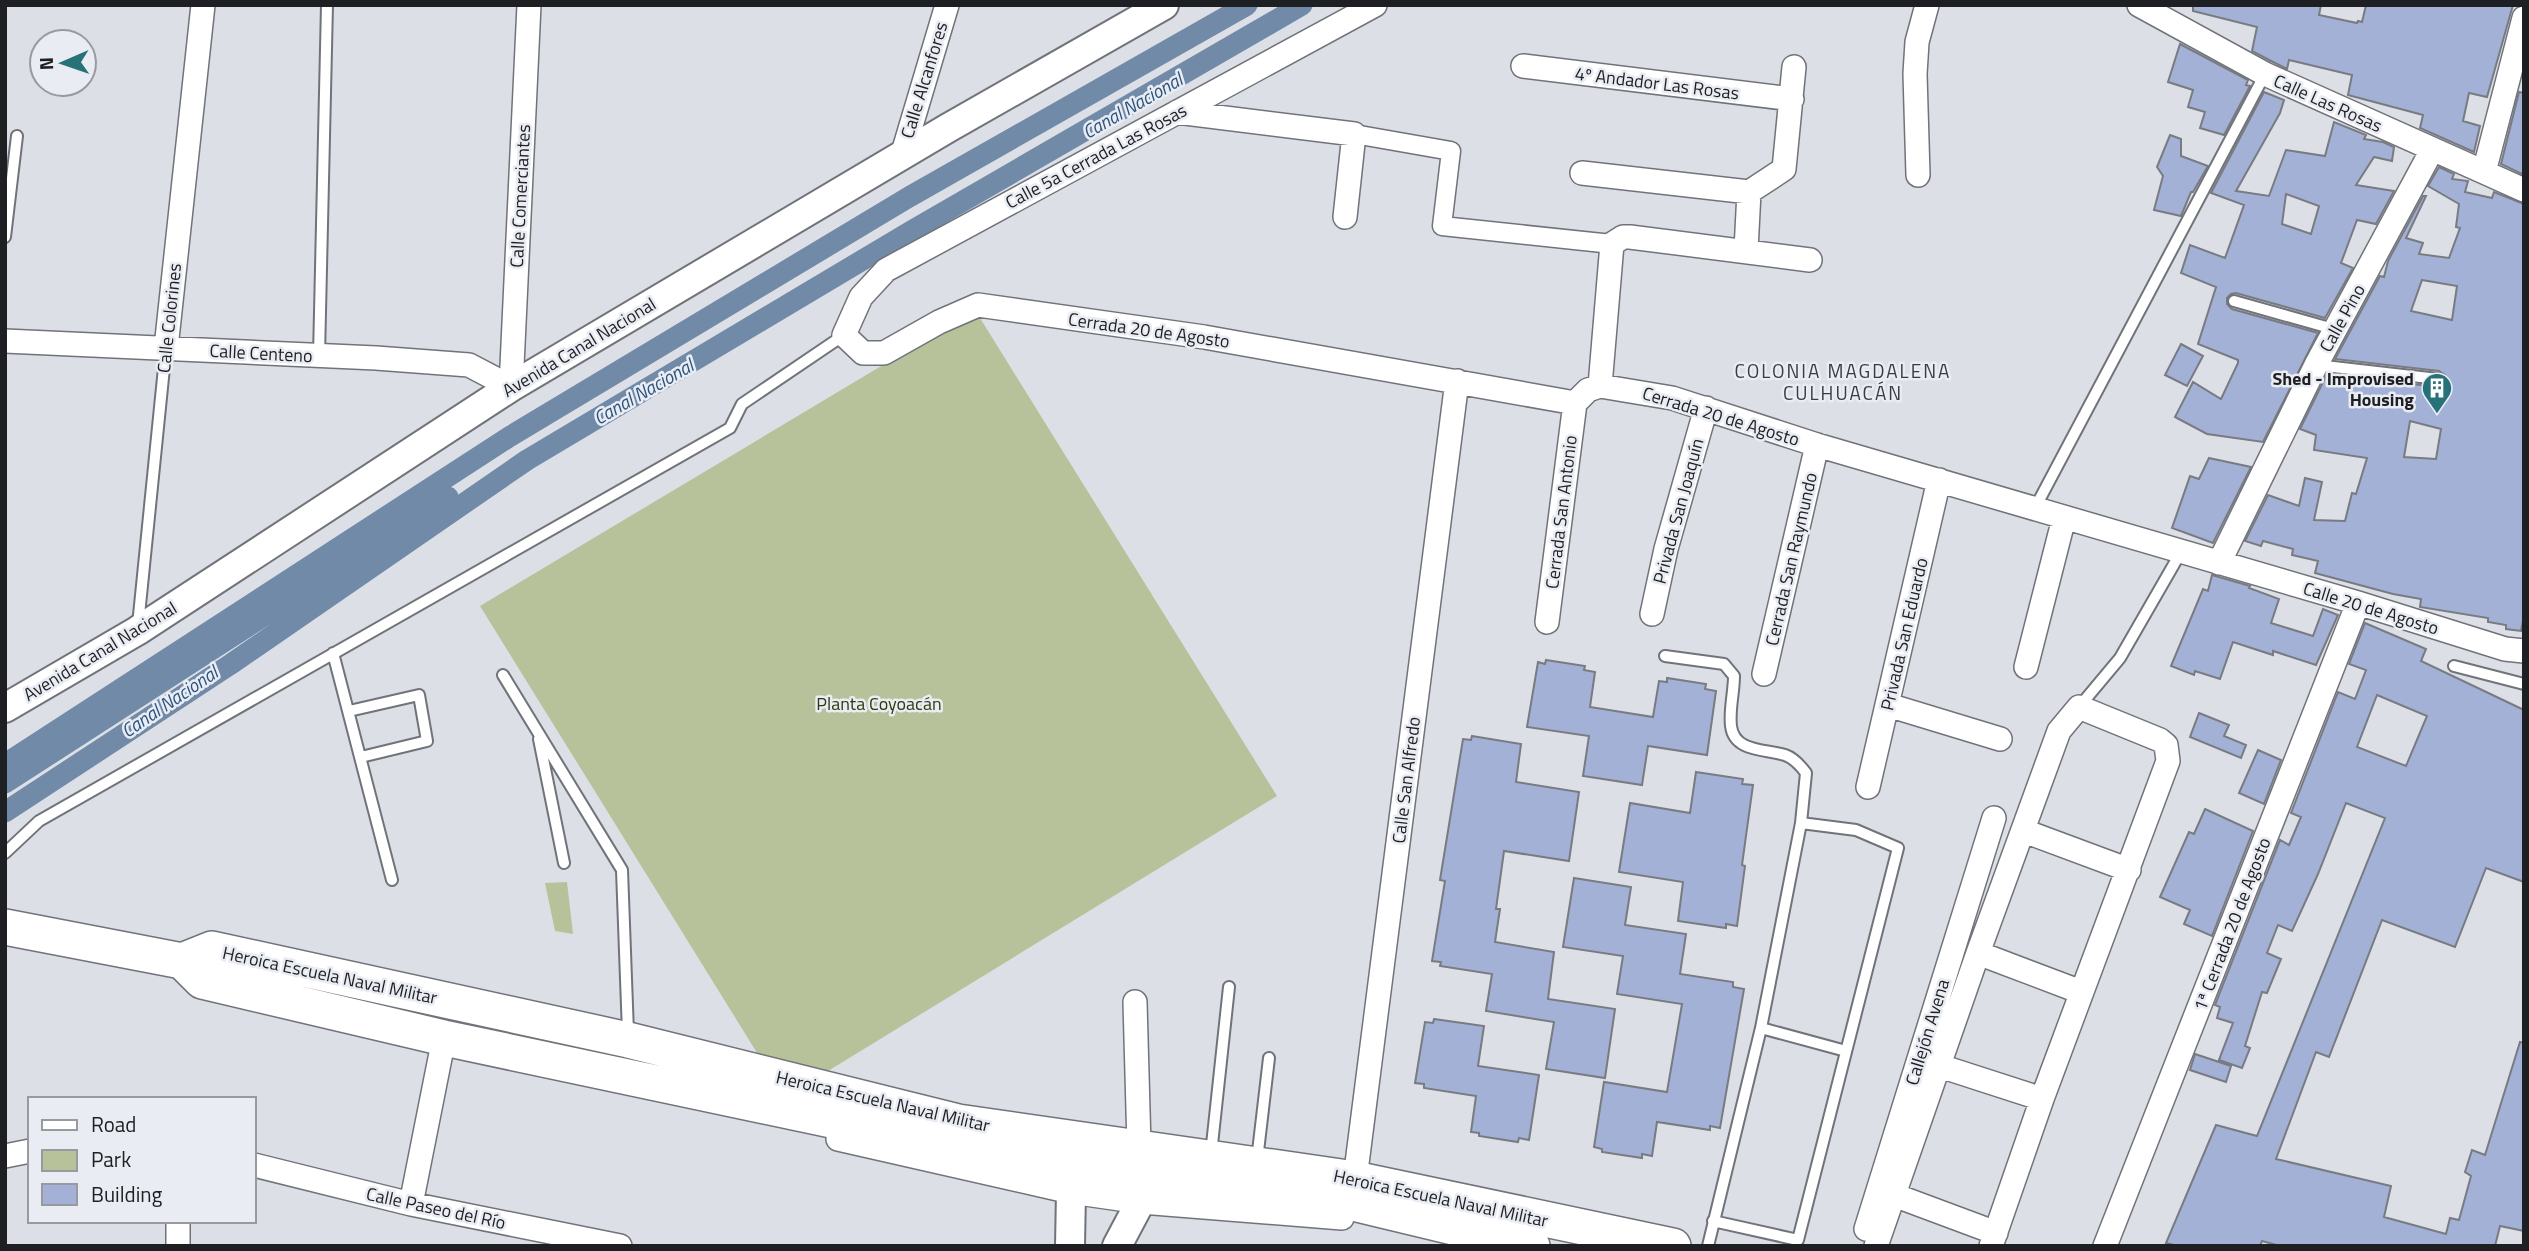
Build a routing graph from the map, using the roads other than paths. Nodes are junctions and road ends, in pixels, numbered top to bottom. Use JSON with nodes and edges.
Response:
{"nodes":[{"id":1,"x":203,"y":5,"type":"edge"},
{"id":2,"x":327,"y":5,"type":"edge"},
{"id":3,"x":529,"y":5,"type":"edge"},
{"id":4,"x":947,"y":5,"type":"edge"},
{"id":5,"x":1164,"y":5,"type":"edge"},
{"id":6,"x":1375,"y":5,"type":"edge"},
{"id":7,"x":1927,"y":5,"type":"edge"},
{"id":8,"x":2139,"y":5,"type":"edge"},
{"id":9,"x":2524,"y":18,"type":"edge"},
{"id":10,"x":1523,"y":66,"type":"dead end"},
{"id":11,"x":1794,"y":67,"type":"dead end"},
{"id":12,"x":2264,"y":75,"type":"junction"},
{"id":13,"x":1791,"y":99,"type":"junction"},
{"id":14,"x":1177,"y":113,"type":"junction"},
{"id":15,"x":1354,"y":134,"type":"junction"},
{"id":16,"x":17,"y":136,"type":"dead end"},
{"id":17,"x":2432,"y":150,"type":"junction"},
{"id":18,"x":902,"y":156,"type":"junction"},
{"id":19,"x":2484,"y":172,"type":"junction"},
{"id":20,"x":1582,"y":173,"type":"dead end"},
{"id":21,"x":1919,"y":175,"type":"dead end"},
{"id":22,"x":2524,"y":190,"type":"edge"},
{"id":23,"x":1749,"y":192,"type":"junction"},
{"id":24,"x":1345,"y":217,"type":"dead end"},
{"id":25,"x":5,"y":237,"type":"edge"},
{"id":26,"x":1621,"y":241,"type":"junction"},
{"id":27,"x":1746,"y":250,"type":"junction"},
{"id":28,"x":1810,"y":260,"type":"dead end"},
{"id":29,"x":2234,"y":301,"type":"dead end"},
{"id":30,"x":2337,"y":330,"type":"junction"},
{"id":31,"x":844,"y":335,"type":"junction"},
{"id":32,"x":5,"y":341,"type":"edge"},
{"id":33,"x":166,"y":348,"type":"junction"},
{"id":34,"x":319,"y":356,"type":"junction"},
{"id":35,"x":2316,"y":365,"type":"junction"},
{"id":36,"x":2438,"y":379,"type":"dead end"},
{"id":37,"x":1457,"y":381,"type":"junction"},
{"id":38,"x":1601,"y":386,"type":"junction"},
{"id":39,"x":511,"y":387,"type":"junction"},
{"id":40,"x":1575,"y":402,"type":"junction"},
{"id":41,"x":1706,"y":408,"type":"junction"},
{"id":42,"x":1817,"y":445,"type":"junction"},
{"id":43,"x":1939,"y":480,"type":"junction"},
{"id":44,"x":2035,"y":508,"type":"junction"},
{"id":45,"x":2064,"y":518,"type":"junction"},
{"id":46,"x":2181,"y":552,"type":"junction"},
{"id":47,"x":2219,"y":563,"type":"junction"},
{"id":48,"x":2358,"y":603,"type":"junction"},
{"id":49,"x":1652,"y":614,"type":"dead end"},
{"id":50,"x":1548,"y":622,"type":"dead end"},
{"id":51,"x":137,"y":631,"type":"junction"},
{"id":52,"x":2524,"y":651,"type":"edge"},
{"id":53,"x":333,"y":653,"type":"junction"},
{"id":54,"x":1665,"y":656,"type":"dead end"},
{"id":55,"x":2454,"y":666,"type":"dead end"},
{"id":56,"x":2026,"y":667,"type":"dead end"},
{"id":57,"x":1764,"y":674,"type":"dead end"},
{"id":58,"x":503,"y":675,"type":"dead end"},
{"id":59,"x":2524,"y":684,"type":"edge"},
{"id":60,"x":1888,"y":705,"type":"junction"},
{"id":61,"x":2080,"y":707,"type":"junction"},
{"id":62,"x":5,"y":708,"type":"edge"},
{"id":63,"x":349,"y":711,"type":"junction"},
{"id":64,"x":538,"y":732,"type":"junction"},
{"id":65,"x":2000,"y":739,"type":"dead end"},
{"id":66,"x":361,"y":757,"type":"junction"},
{"id":67,"x":1868,"y":787,"type":"dead end"},
{"id":68,"x":1994,"y":818,"type":"dead end"},
{"id":69,"x":1801,"y":823,"type":"junction"},
{"id":70,"x":2024,"y":831,"type":"junction"},
{"id":71,"x":5,"y":853,"type":"edge"},
{"id":72,"x":564,"y":863,"type":"dead end"},
{"id":73,"x":2129,"y":870,"type":"junction"},
{"id":74,"x":393,"y":880,"type":"dead end"},
{"id":75,"x":5,"y":927,"type":"edge"},
{"id":76,"x":55,"y":935,"type":"junction"},
{"id":77,"x":5,"y":939,"type":"edge"},
{"id":78,"x":1978,"y":953,"type":"junction"},
{"id":79,"x":182,"y":961,"type":"junction"},
{"id":80,"x":1229,"y":987,"type":"dead end"},
{"id":81,"x":2081,"y":992,"type":"junction"},
{"id":82,"x":1135,"y":1002,"type":"dead end"},
{"id":83,"x":1761,"y":1028,"type":"junction"},
{"id":84,"x":628,"y":1040,"type":"junction"},
{"id":85,"x":443,"y":1043,"type":"junction"},
{"id":86,"x":1846,"y":1051,"type":"junction"},
{"id":87,"x":1269,"y":1058,"type":"dead end"},
{"id":88,"x":1940,"y":1066,"type":"junction"},
{"id":89,"x":2042,"y":1099,"type":"junction"},
{"id":90,"x":1139,"y":1146,"type":"junction"},
{"id":91,"x":28,"y":1151,"type":"edge"},
{"id":92,"x":5,"y":1156,"type":"edge"},
{"id":93,"x":1211,"y":1157,"type":"junction"},
{"id":94,"x":1257,"y":1163,"type":"junction"},
{"id":95,"x":256,"y":1165,"type":"edge"},
{"id":96,"x":1068,"y":1166,"type":"junction"},
{"id":97,"x":1355,"y":1179,"type":"junction"},
{"id":98,"x":1146,"y":1191,"type":"junction"},
{"id":99,"x":1894,"y":1195,"type":"junction"},
{"id":100,"x":411,"y":1204,"type":"junction"},
{"id":101,"x":1713,"y":1221,"type":"junction"},
{"id":102,"x":178,"y":1223,"type":"edge"},
{"id":103,"x":1994,"y":1239,"type":"edge"},
{"id":104,"x":609,"y":1245,"type":"edge"},
{"id":105,"x":178,"y":1246,"type":"edge"},
{"id":106,"x":1070,"y":1246,"type":"edge"},
{"id":107,"x":1117,"y":1246,"type":"edge"},
{"id":108,"x":1466,"y":1246,"type":"edge"},
{"id":109,"x":1532,"y":1246,"type":"edge"},
{"id":110,"x":1673,"y":1246,"type":"edge"},
{"id":111,"x":1708,"y":1246,"type":"edge"},
{"id":112,"x":1861,"y":1246,"type":"edge"},
{"id":113,"x":1876,"y":1246,"type":"edge"},
{"id":114,"x":2105,"y":1246,"type":"edge"}],
"edges":[{"from":1,"to":33,"type":"street","name":"Calle Colorines"},
{"from":2,"to":34,"type":"lane"},
{"from":3,"to":39,"type":"street","name":"Calle Comerciantes"},
{"from":4,"to":18,"type":"street","name":"Calle Alcanfores"},
{"from":5,"to":18,"type":"street","name":"Avenida Canal Nacional"},
{"from":6,"to":14,"type":"street","name":"Calle 5a Cerrada Las Rosas"},
{"from":7,"to":21,"type":"street"},
{"from":8,"to":12,"type":"street","name":"Calle Las Rosas"},
{"from":9,"to":19,"type":"street"},
{"from":10,"to":13,"type":"street","name":"4º Andador Las Rosas"},
{"from":11,"to":13,"type":"street"},
{"from":12,"to":17,"type":"street","name":"Calle Las Rosas"},
{"from":12,"to":44,"type":"lane"},
{"from":13,"to":23,"type":"street"},
{"from":14,"to":15,"type":"street"},
{"from":14,"to":31,"type":"street","name":"Calle 5a Cerrada Las Rosas"},
{"from":15,"to":24,"type":"street"},
{"from":15,"to":26,"type":"street"},
{"from":16,"to":25,"type":"lane"},
{"from":17,"to":19,"type":"street","name":"Calle Las Rosas"},
{"from":17,"to":30,"type":"street","name":"Calle Pino"},
{"from":18,"to":39,"type":"street","name":"Avenida Canal Nacional"},
{"from":19,"to":22,"type":"street","name":"Calle Las Rosas"},
{"from":20,"to":23,"type":"street"},
{"from":23,"to":27,"type":"street"},
{"from":26,"to":27,"type":"street"},
{"from":26,"to":38,"type":"street"},
{"from":27,"to":28,"type":"street"},
{"from":29,"to":30,"type":"lane"},
{"from":30,"to":35,"type":"street","name":"Calle Pino"},
{"from":31,"to":37,"type":"street","name":"Cerrada 20 de Agosto"},
{"from":31,"to":53,"type":"lane"},
{"from":32,"to":33,"type":"street","name":"Calle Centeno"},
{"from":33,"to":34,"type":"street","name":"Calle Centeno"},
{"from":33,"to":51,"type":"lane","name":"Calle Colorines"},
{"from":34,"to":39,"type":"street","name":"Calle Centeno"},
{"from":35,"to":36,"type":"lane"},
{"from":35,"to":47,"type":"street","name":"Calle Pino"},
{"from":37,"to":40,"type":"street","name":"Cerrada 20 de Agosto"},
{"from":37,"to":97,"type":"street","name":"Calle San Alfredo"},
{"from":38,"to":40,"type":"street"},
{"from":38,"to":41,"type":"street","name":"Cerrada 20 de Agosto"},
{"from":39,"to":51,"type":"street","name":"Avenida Canal Nacional"},
{"from":40,"to":50,"type":"street","name":"Cerrada San Antonio"},
{"from":41,"to":42,"type":"street","name":"Cerrada 20 de Agosto"},
{"from":41,"to":49,"type":"street","name":"Privada San Joaquín"},
{"from":42,"to":43,"type":"street","name":"Cerrada 20 de Agosto"},
{"from":42,"to":57,"type":"street","name":"Cerrada San Raymundo"},
{"from":43,"to":44,"type":"street","name":"Cerrada 20 de Agosto"},
{"from":43,"to":60,"type":"street","name":"Privada San Eduardo"},
{"from":44,"to":45,"type":"street","name":"Cerrada 20 de Agosto"},
{"from":45,"to":46,"type":"street","name":"Cerrada 20 de Agosto"},
{"from":45,"to":56,"type":"street"},
{"from":46,"to":47,"type":"street","name":"Cerrada 20 de Agosto"},
{"from":46,"to":61,"type":"lane"},
{"from":47,"to":48,"type":"street","name":"Calle 20 de Agosto"},
{"from":48,"to":52,"type":"street","name":"Calle 20 de Agosto"},
{"from":48,"to":114,"type":"street","name":"1ª Cerrada 20 de Agosto"},
{"from":51,"to":62,"type":"street","name":"Avenida Canal Nacional"},
{"from":53,"to":63,"type":"lane"},
{"from":53,"to":71,"type":"lane"},
{"from":54,"to":69,"type":"lane"},
{"from":55,"to":59,"type":"lane"},
{"from":58,"to":64,"type":"lane"},
{"from":60,"to":65,"type":"street"},
{"from":60,"to":67,"type":"street","name":"Privada San Eduardo"},
{"from":61,"to":70,"type":"street"},
{"from":61,"to":73,"type":"street"},
{"from":63,"to":66,"type":"lane"},
{"from":63,"to":66,"type":"lane"},
{"from":64,"to":72,"type":"lane"},
{"from":64,"to":84,"type":"lane"},
{"from":66,"to":74,"type":"lane"},
{"from":68,"to":112,"type":"street","name":"Callejón Avena"},
{"from":69,"to":83,"type":"lane"},
{"from":69,"to":86,"type":"lane"},
{"from":70,"to":73,"type":"street"},
{"from":70,"to":78,"type":"street"},
{"from":73,"to":81,"type":"street"},
{"from":75,"to":76,"type":"main road","name":"Heroica Escuela Naval Militar"},
{"from":76,"to":77,"type":"street"},
{"from":76,"to":79,"type":"main road","name":"Heroica Escuela Naval Militar"},
{"from":78,"to":81,"type":"street"},
{"from":78,"to":88,"type":"street"},
{"from":79,"to":84,"type":"main road","name":"Heroica Escuela Naval Militar"},
{"from":79,"to":85,"type":"main road","name":"Heroica Escuela Naval Militar"},
{"from":80,"to":93,"type":"lane"},
{"from":81,"to":89,"type":"street"},
{"from":82,"to":90,"type":"street"},
{"from":83,"to":86,"type":"lane"},
{"from":83,"to":101,"type":"lane"},
{"from":84,"to":96,"type":"main road","name":"Heroica Escuela Naval Militar"},
{"from":85,"to":96,"type":"main road","name":"Heroica Escuela Naval Militar"},
{"from":85,"to":100,"type":"street"},
{"from":86,"to":101,"type":"lane"},
{"from":87,"to":94,"type":"lane"},
{"from":88,"to":89,"type":"street"},
{"from":88,"to":99,"type":"street"},
{"from":89,"to":103,"type":"street"},
{"from":90,"to":93,"type":"main road","name":"Heroica Escuela Naval Militar"},
{"from":90,"to":96,"type":"main road","name":"Heroica Escuela Naval Militar"},
{"from":91,"to":92,"type":"street"},
{"from":93,"to":94,"type":"main road","name":"Heroica Escuela Naval Militar"},
{"from":94,"to":97,"type":"main road","name":"Heroica Escuela Naval Militar"},
{"from":95,"to":100,"type":"street","name":"Calle Paseo del Río"},
{"from":96,"to":98,"type":"main road","name":"Heroica Escuela Naval Militar"},
{"from":96,"to":106,"type":"street"},
{"from":97,"to":110,"type":"main road","name":"Heroica Escuela Naval Militar"},
{"from":98,"to":107,"type":"street"},
{"from":98,"to":108,"type":"street","name":"Heroica Escuela Naval Militar"},
{"from":98,"to":109,"type":"main road","name":"Heroica Escuela Naval Militar"},
{"from":99,"to":103,"type":"street"},
{"from":99,"to":113,"type":"street"},
{"from":100,"to":104,"type":"street","name":"Calle Paseo del Río"},
{"from":101,"to":111,"type":"lane"},
{"from":102,"to":105,"type":"street"}]}
